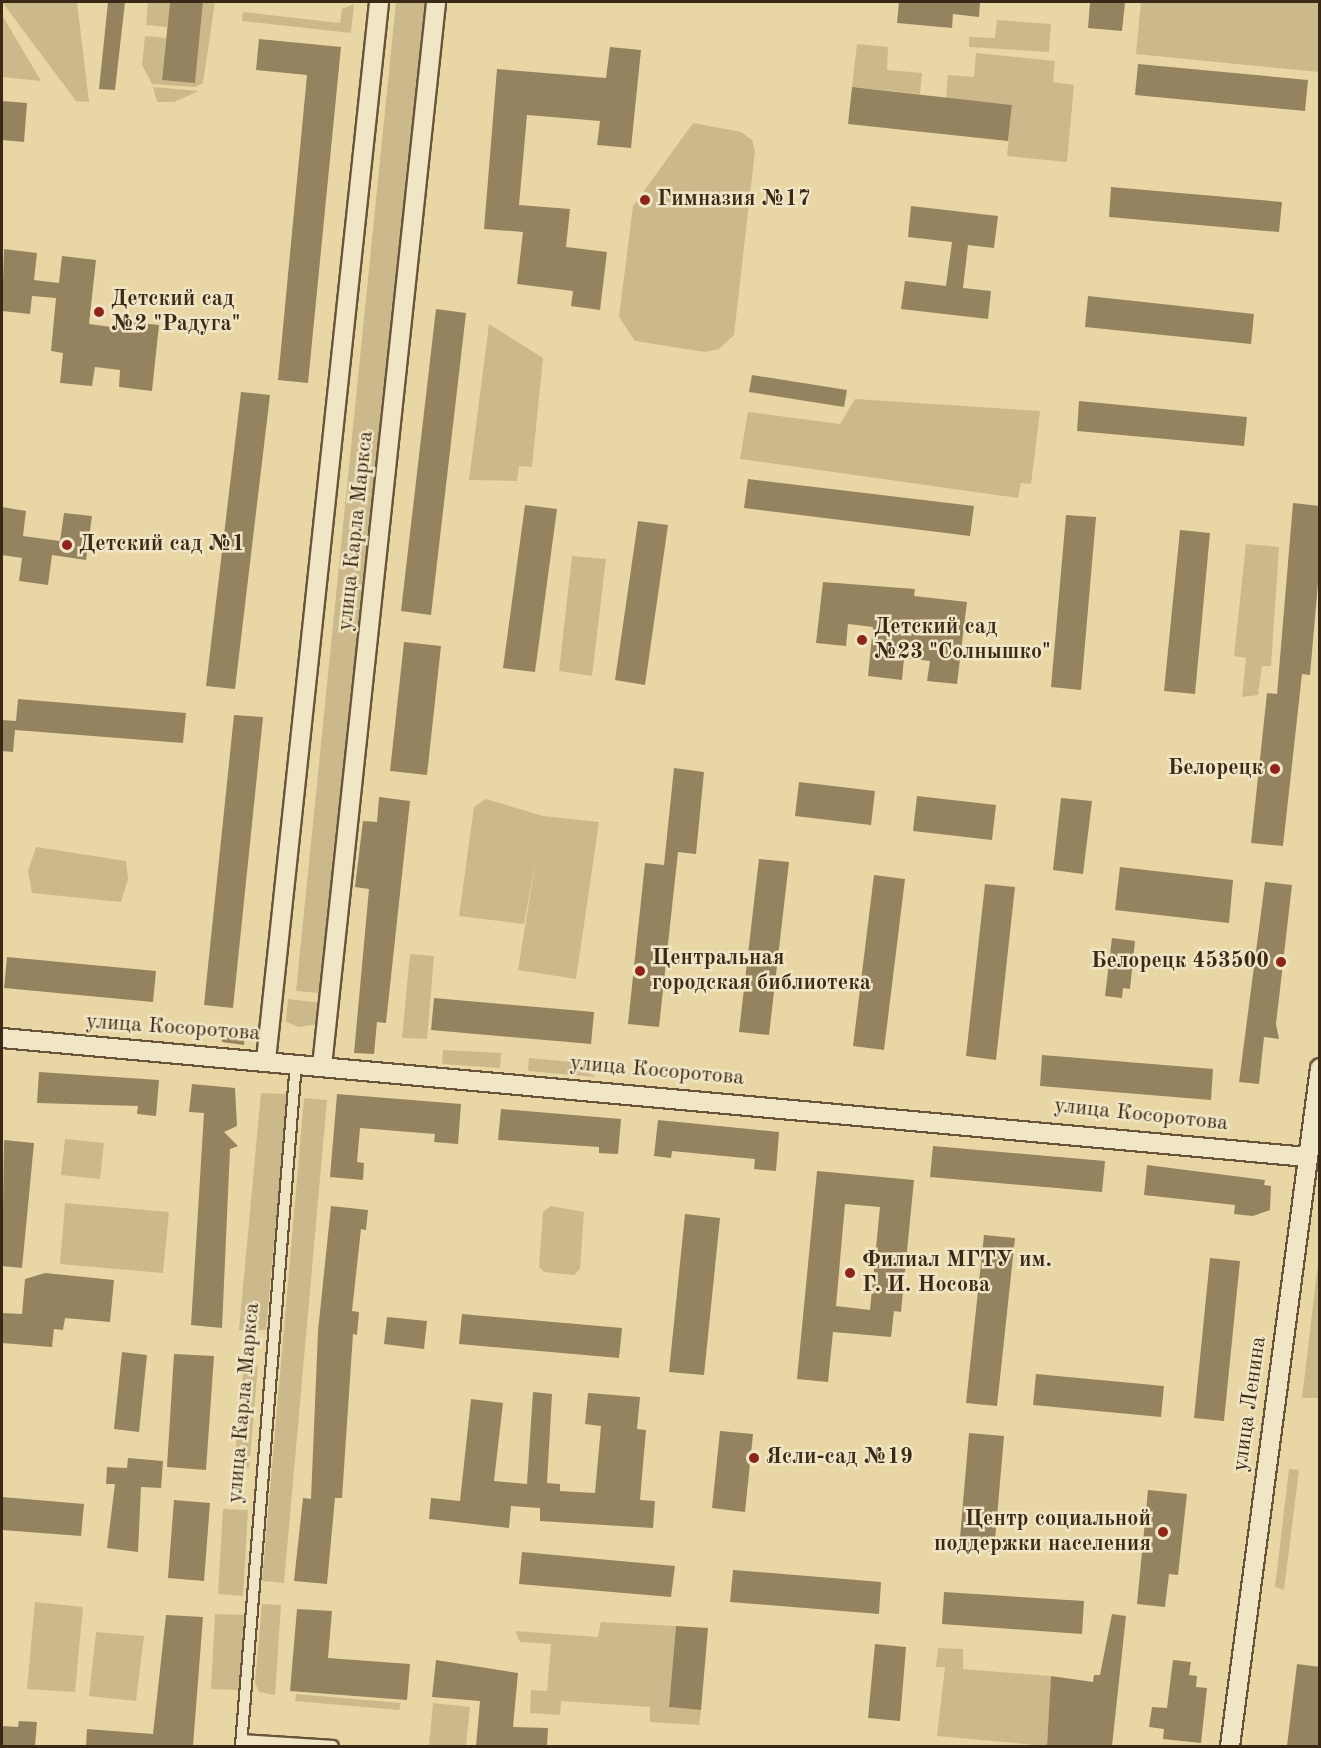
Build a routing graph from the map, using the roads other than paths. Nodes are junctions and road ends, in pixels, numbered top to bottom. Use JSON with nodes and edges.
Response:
{"nodes":[{"id":1,"x":379,"y":2,"type":"edge"},
{"id":2,"x":436,"y":2,"type":"edge"},
{"id":3,"x":2,"y":1038,"type":"edge"},
{"id":4,"x":266,"y":1060,"type":"junction"},
{"id":5,"x":296,"y":1064,"type":"junction"},
{"id":6,"x":322,"y":1066,"type":"junction"},
{"id":7,"x":1320,"y":1068,"type":"edge"},
{"id":8,"x":1308,"y":1157,"type":"junction"},
{"id":9,"x":242,"y":1743,"type":"edge"},
{"id":10,"x":333,"y":1746,"type":"edge"},
{"id":11,"x":1230,"y":1746,"type":"edge"}],
"edges":[{"from":1,"to":4,"type":"street","name":"улица Карла Маркса"},
{"from":2,"to":6,"type":"street","name":"улица Карла Маркса"},
{"from":3,"to":4,"type":"street","name":"улица Косоротова"},
{"from":4,"to":5,"type":"street","name":"улица Косоротова"},
{"from":5,"to":6,"type":"street","name":"улица Косоротова"},
{"from":5,"to":9,"type":"street","name":"улица Карла Маркса"},
{"from":6,"to":8,"type":"street","name":"улица Косоротова"},
{"from":7,"to":8,"type":"street","name":"улица Ленина"},
{"from":8,"to":11,"type":"street","name":"улица Ленина"},
{"from":9,"to":10,"type":"street"}]}
